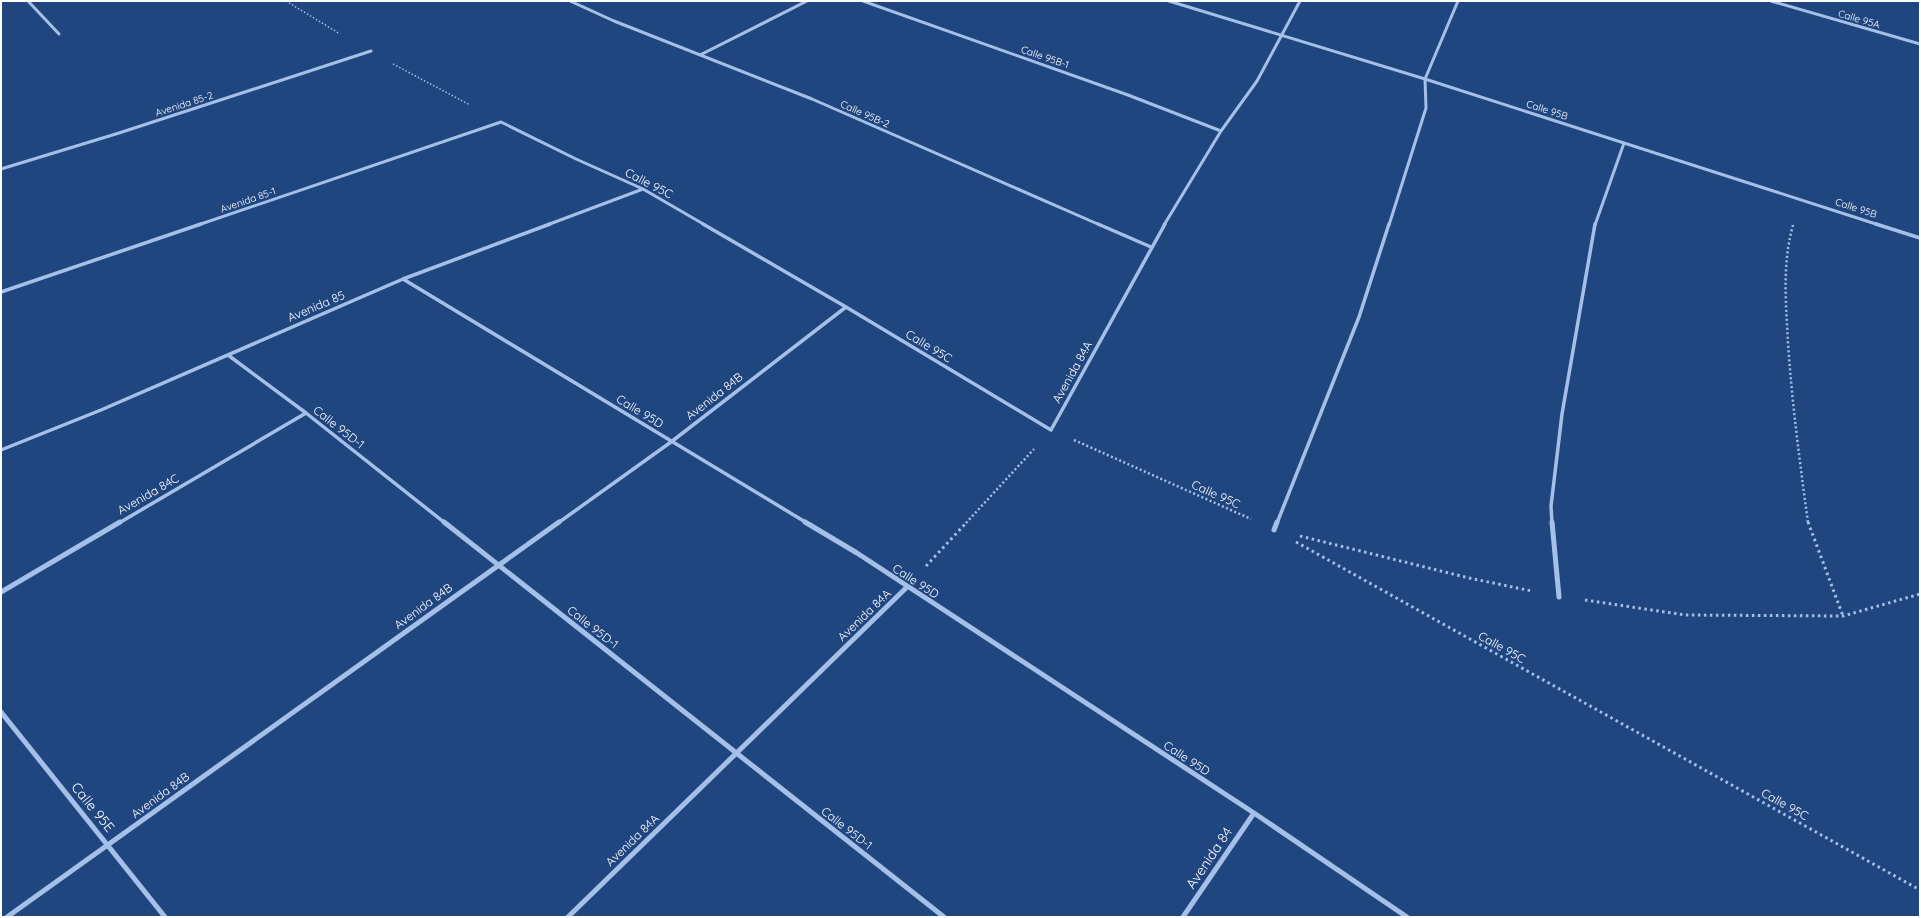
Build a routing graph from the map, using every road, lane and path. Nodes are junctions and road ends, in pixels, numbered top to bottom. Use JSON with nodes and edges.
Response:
{"nodes":[{"id":1,"x":28,"y":1,"type":"edge"},
{"id":2,"x":570,"y":1,"type":"edge"},
{"id":3,"x":807,"y":1,"type":"edge"},
{"id":4,"x":863,"y":1,"type":"edge"},
{"id":5,"x":1169,"y":1,"type":"edge"},
{"id":6,"x":1300,"y":1,"type":"edge"},
{"id":7,"x":1458,"y":1,"type":"edge"},
{"id":8,"x":1771,"y":1,"type":"edge"},
{"id":9,"x":59,"y":34,"type":"dead end"},
{"id":10,"x":1281,"y":36,"type":"junction"},
{"id":11,"x":1920,"y":44,"type":"edge"},
{"id":12,"x":371,"y":51,"type":"dead end"},
{"id":13,"x":700,"y":55,"type":"junction"},
{"id":14,"x":1425,"y":79,"type":"junction"},
{"id":15,"x":501,"y":122,"type":"joint"},
{"id":16,"x":1221,"y":131,"type":"junction"},
{"id":17,"x":1624,"y":142,"type":"junction"},
{"id":18,"x":1,"y":169,"type":"edge"},
{"id":19,"x":643,"y":189,"type":"junction"},
{"id":20,"x":1801,"y":198,"type":"junction"},
{"id":21,"x":1920,"y":238,"type":"edge"},
{"id":22,"x":1151,"y":247,"type":"junction"},
{"id":23,"x":403,"y":279,"type":"junction"},
{"id":24,"x":1,"y":292,"type":"edge"},
{"id":25,"x":846,"y":307,"type":"junction"},
{"id":26,"x":228,"y":355,"type":"junction"},
{"id":27,"x":306,"y":414,"type":"junction"},
{"id":28,"x":1051,"y":430,"type":"junction"},
{"id":29,"x":671,"y":442,"type":"junction"},
{"id":30,"x":1,"y":450,"type":"edge"},
{"id":31,"x":1274,"y":530,"type":"junction"},
{"id":32,"x":498,"y":565,"type":"junction"},
{"id":33,"x":907,"y":587,"type":"junction"},
{"id":34,"x":1,"y":592,"type":"edge"},
{"id":35,"x":1920,"y":594,"type":"edge"},
{"id":36,"x":1559,"y":597,"type":"junction"},
{"id":37,"x":1843,"y":616,"type":"junction"},
{"id":38,"x":1,"y":712,"type":"edge"},
{"id":39,"x":736,"y":753,"type":"junction"},
{"id":40,"x":1254,"y":813,"type":"junction"},
{"id":41,"x":108,"y":844,"type":"junction"},
{"id":42,"x":1920,"y":890,"type":"edge"},
{"id":43,"x":7,"y":917,"type":"edge"},
{"id":44,"x":165,"y":917,"type":"edge"},
{"id":45,"x":568,"y":917,"type":"edge"},
{"id":46,"x":944,"y":917,"type":"edge"},
{"id":47,"x":1183,"y":917,"type":"edge"},
{"id":48,"x":1408,"y":917,"type":"edge"}],
"edges":[{"from":1,"to":9,"type":"street"},
{"from":2,"to":13,"type":"street","name":"Calle 95B-2"},
{"from":3,"to":13,"type":"street"},
{"from":4,"to":16,"type":"street","name":"Calle 95B-1"},
{"from":5,"to":10,"type":"street","name":"Calle 95B"},
{"from":6,"to":10,"type":"street","name":"Avenida 84A"},
{"from":7,"to":14,"type":"street"},
{"from":8,"to":11,"type":"street","name":"Calle 95A"},
{"from":10,"to":14,"type":"street","name":"Calle 95B"},
{"from":10,"to":16,"type":"street","name":"Avenida 84A"},
{"from":12,"to":18,"type":"street","name":"Avenida 85-2"},
{"from":13,"to":22,"type":"street","name":"Calle 95B-2"},
{"from":14,"to":17,"type":"street","name":"Calle 95B"},
{"from":14,"to":31,"type":"street"},
{"from":15,"to":19,"type":"street","name":"Calle 95C"},
{"from":15,"to":24,"type":"street","name":"Avenida 85-1"},
{"from":16,"to":22,"type":"street","name":"Avenida 84A"},
{"from":17,"to":20,"type":"street","name":"Calle 95B"},
{"from":17,"to":36,"type":"street"},
{"from":19,"to":23,"type":"street","name":"Avenida 85"},
{"from":19,"to":25,"type":"street","name":"Calle 95C"},
{"from":20,"to":21,"type":"street","name":"Calle 95B"},
{"from":20,"to":37,"type":"path"},
{"from":22,"to":28,"type":"street","name":"Avenida 84A"},
{"from":23,"to":26,"type":"street","name":"Avenida 85"},
{"from":23,"to":29,"type":"street","name":"Calle 95D"},
{"from":25,"to":28,"type":"street","name":"Calle 95C"},
{"from":25,"to":29,"type":"street","name":"Avenida 84B"},
{"from":26,"to":27,"type":"street","name":"Calle 95D-1"},
{"from":26,"to":30,"type":"street","name":"Avenida 85"},
{"from":27,"to":32,"type":"street","name":"Calle 95D-1"},
{"from":27,"to":34,"type":"street","name":"Avenida 84C"},
{"from":28,"to":31,"type":"path","name":"Calle 95C"},
{"from":28,"to":33,"type":"path","name":"Avenida 84A"},
{"from":29,"to":32,"type":"street","name":"Avenida 84B"},
{"from":29,"to":33,"type":"street","name":"Calle 95D"},
{"from":31,"to":36,"type":"path"},
{"from":31,"to":42,"type":"path","name":"Calle 95C"},
{"from":32,"to":39,"type":"street","name":"Calle 95D-1"},
{"from":32,"to":41,"type":"street","name":"Avenida 84B"},
{"from":33,"to":39,"type":"street","name":"Avenida 84A"},
{"from":33,"to":40,"type":"street","name":"Calle 95D"},
{"from":35,"to":37,"type":"path"},
{"from":36,"to":37,"type":"path"},
{"from":38,"to":41,"type":"street","name":"Calle 95E"},
{"from":39,"to":45,"type":"street","name":"Avenida 84A"},
{"from":39,"to":46,"type":"street","name":"Calle 95D-1"},
{"from":40,"to":47,"type":"street","name":"Avenida 84"},
{"from":40,"to":48,"type":"street","name":"Calle 95D"},
{"from":41,"to":43,"type":"street","name":"Avenida 84B"},
{"from":41,"to":44,"type":"street","name":"Calle 95E"}]}
